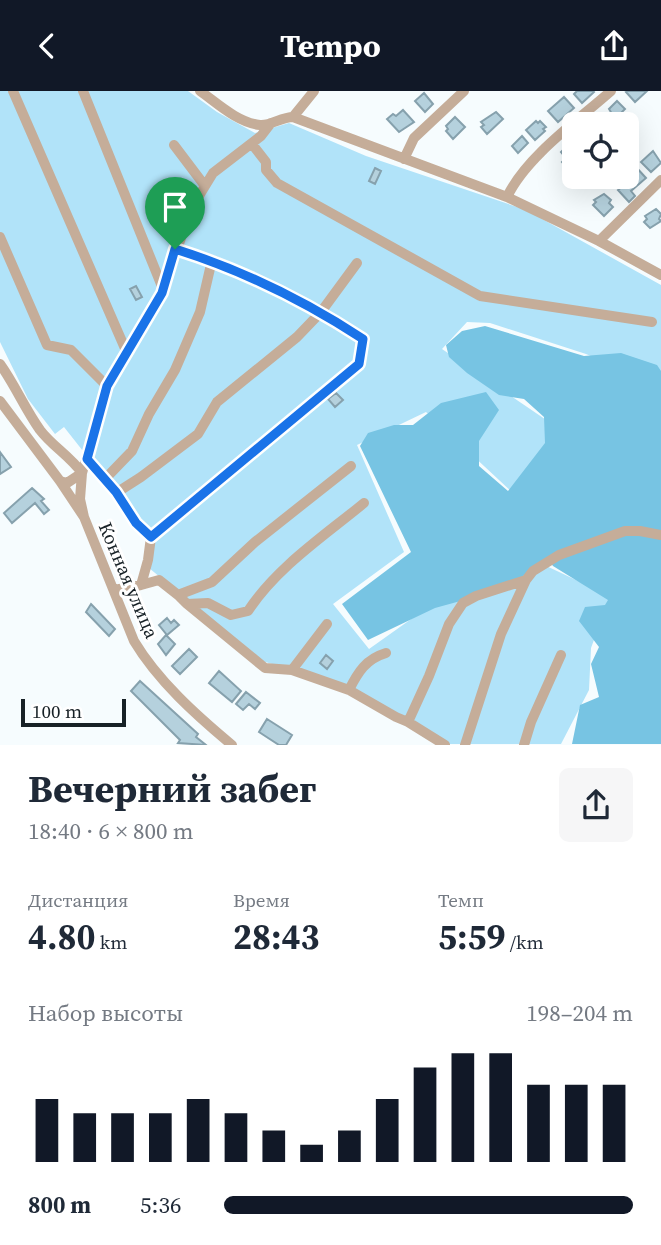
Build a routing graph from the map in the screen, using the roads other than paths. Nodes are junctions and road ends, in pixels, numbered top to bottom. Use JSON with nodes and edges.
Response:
{"nodes":[{"id":1,"x":13,"y":91,"type":"edge"},
{"id":2,"x":83,"y":91,"type":"edge"},
{"id":3,"x":200,"y":91,"type":"edge"},
{"id":4,"x":314,"y":91,"type":"edge"},
{"id":5,"x":464,"y":91,"type":"edge"},
{"id":6,"x":611,"y":91,"type":"edge"},
{"id":7,"x":293,"y":117,"type":"junction"},
{"id":8,"x":271,"y":123,"type":"junction"},
{"id":9,"x":252,"y":143,"type":"junction"},
{"id":10,"x":174,"y":145,"type":"dead end"},
{"id":11,"x":404,"y":159,"type":"junction"},
{"id":12,"x":661,"y":180,"type":"edge"},
{"id":13,"x":205,"y":187,"type":"junction"},
{"id":14,"x":507,"y":197,"type":"junction"},
{"id":15,"x":0,"y":237,"type":"edge"},
{"id":16,"x":599,"y":241,"type":"junction"},
{"id":17,"x":175,"y":249,"type":"junction"},
{"id":18,"x":212,"y":260,"type":"junction"},
{"id":19,"x":357,"y":263,"type":"dead end"},
{"id":20,"x":661,"y":275,"type":"edge"},
{"id":21,"x":163,"y":289,"type":"junction"},
{"id":22,"x":321,"y":311,"type":"junction"},
{"id":23,"x":652,"y":322,"type":"dead end"},
{"id":24,"x":127,"y":353,"type":"junction"},
{"id":25,"x":0,"y":364,"type":"edge"},
{"id":26,"x":107,"y":386,"type":"junction"},
{"id":27,"x":0,"y":401,"type":"edge"},
{"id":28,"x":87,"y":459,"type":"junction"},
{"id":29,"x":351,"y":466,"type":"dead end"},
{"id":30,"x":82,"y":473,"type":"junction"},
{"id":31,"x":104,"y":480,"type":"junction"},
{"id":32,"x":60,"y":481,"type":"junction"},
{"id":33,"x":116,"y":492,"type":"junction"},
{"id":34,"x":364,"y":503,"type":"dead end"},
{"id":35,"x":84,"y":517,"type":"junction"},
{"id":36,"x":661,"y":535,"type":"edge"},
{"id":37,"x":151,"y":537,"type":"junction"},
{"id":38,"x":526,"y":580,"type":"junction"},
{"id":39,"x":141,"y":585,"type":"junction"},
{"id":40,"x":114,"y":590,"type":"junction"},
{"id":41,"x":177,"y":595,"type":"junction"},
{"id":42,"x":187,"y":604,"type":"junction"},
{"id":43,"x":327,"y":624,"type":"dead end"},
{"id":44,"x":386,"y":653,"type":"dead end"},
{"id":45,"x":561,"y":655,"type":"dead end"},
{"id":46,"x":292,"y":670,"type":"junction"},
{"id":47,"x":349,"y":690,"type":"junction"},
{"id":48,"x":408,"y":722,"type":"junction"},
{"id":49,"x":232,"y":744,"type":"edge"},
{"id":50,"x":445,"y":744,"type":"edge"},
{"id":51,"x":465,"y":744,"type":"edge"},
{"id":52,"x":524,"y":744,"type":"edge"}],
"edges":[{"from":1,"to":24,"type":"street"},
{"from":2,"to":21,"type":"street"},
{"from":3,"to":8,"type":"street"},
{"from":4,"to":7,"type":"street"},
{"from":5,"to":11,"type":"street"},
{"from":6,"to":14,"type":"street"},
{"from":7,"to":8,"type":"street"},
{"from":7,"to":11,"type":"street"},
{"from":8,"to":9,"type":"street"},
{"from":9,"to":13,"type":"street"},
{"from":9,"to":23,"type":"street"},
{"from":10,"to":13,"type":"street"},
{"from":11,"to":14,"type":"street"},
{"from":12,"to":16,"type":"street"},
{"from":13,"to":17,"type":"street"},
{"from":14,"to":16,"type":"street"},
{"from":15,"to":26,"type":"street"},
{"from":16,"to":20,"type":"street"},
{"from":17,"to":18,"type":"street"},
{"from":17,"to":21,"type":"street"},
{"from":18,"to":22,"type":"street"},
{"from":18,"to":31,"type":"street"},
{"from":19,"to":22,"type":"street"},
{"from":21,"to":24,"type":"street"},
{"from":22,"to":33,"type":"street"},
{"from":22,"to":37,"type":"street"},
{"from":24,"to":26,"type":"street"},
{"from":25,"to":30,"type":"street"},
{"from":26,"to":28,"type":"street"},
{"from":27,"to":32,"type":"street"},
{"from":28,"to":30,"type":"street"},
{"from":28,"to":31,"type":"street"},
{"from":29,"to":41,"type":"street"},
{"from":30,"to":32,"type":"street"},
{"from":30,"to":35,"type":"street"},
{"from":31,"to":33,"type":"street"},
{"from":32,"to":35,"type":"street"},
{"from":33,"to":37,"type":"street"},
{"from":34,"to":42,"type":"street"},
{"from":35,"to":40,"type":"street","name":"Конная улица"},
{"from":36,"to":38,"type":"street"},
{"from":37,"to":39,"type":"street"},
{"from":38,"to":48,"type":"street"},
{"from":38,"to":51,"type":"street"},
{"from":39,"to":40,"type":"street"},
{"from":39,"to":41,"type":"street"},
{"from":40,"to":49,"type":"street","name":"Конная улица"},
{"from":41,"to":42,"type":"street"},
{"from":42,"to":46,"type":"street"},
{"from":43,"to":46,"type":"street"},
{"from":44,"to":47,"type":"street"},
{"from":45,"to":52,"type":"street"},
{"from":46,"to":47,"type":"street"},
{"from":47,"to":48,"type":"street"},
{"from":48,"to":50,"type":"street"}]}
